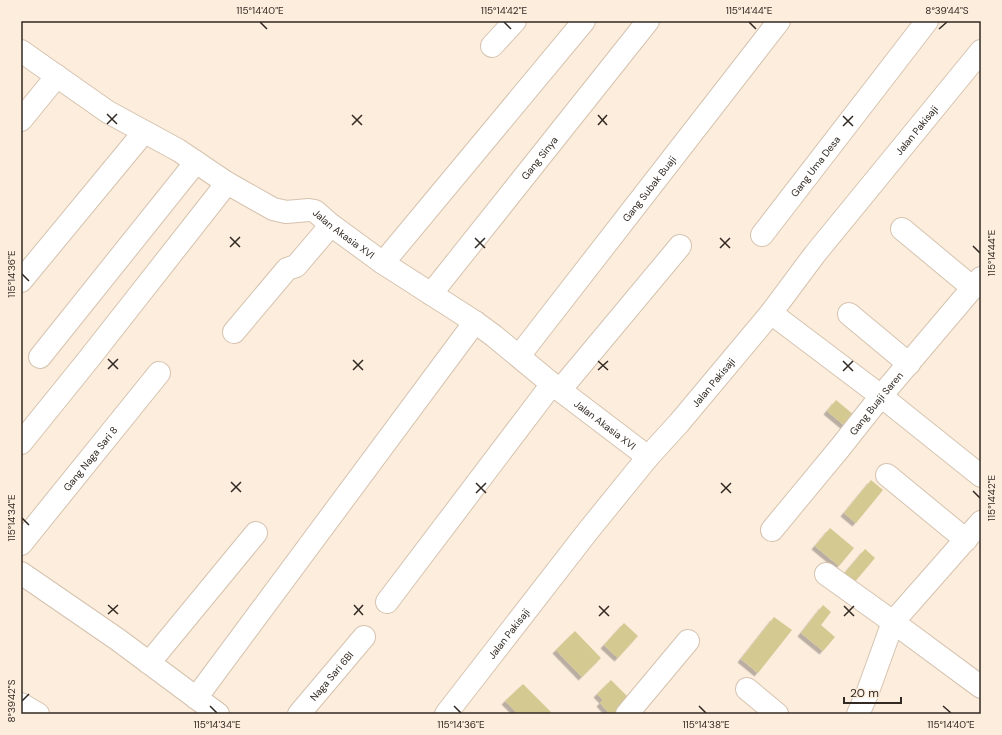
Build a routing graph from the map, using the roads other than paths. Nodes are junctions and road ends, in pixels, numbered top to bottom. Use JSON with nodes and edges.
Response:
{"nodes":[{"id":1,"x":514,"y":21,"type":"edge"},
{"id":2,"x":584,"y":21,"type":"edge"},
{"id":3,"x":648,"y":21,"type":"edge"},
{"id":4,"x":779,"y":21,"type":"edge"},
{"id":5,"x":927,"y":21,"type":"edge"},
{"id":6,"x":492,"y":46,"type":"dead end"},
{"id":7,"x":21,"y":51,"type":"edge"},
{"id":8,"x":981,"y":51,"type":"edge"},
{"id":9,"x":57,"y":76,"type":"junction"},
{"id":10,"x":21,"y":120,"type":"edge"},
{"id":11,"x":144,"y":132,"type":"junction"},
{"id":12,"x":196,"y":162,"type":"junction"},
{"id":13,"x":227,"y":184,"type":"junction"},
{"id":14,"x":331,"y":224,"type":"junction"},
{"id":15,"x":902,"y":229,"type":"dead end"},
{"id":16,"x":762,"y":235,"type":"dead end"},
{"id":17,"x":680,"y":246,"type":"dead end"},
{"id":18,"x":383,"y":263,"type":"junction"},
{"id":19,"x":21,"y":281,"type":"edge"},
{"id":20,"x":977,"y":283,"type":"edge"},
{"id":21,"x":431,"y":294,"type":"junction"},
{"id":22,"x":771,"y":313,"type":"junction"},
{"id":23,"x":850,"y":314,"type":"dead end"},
{"id":24,"x":475,"y":322,"type":"junction"},
{"id":25,"x":234,"y":332,"type":"dead end"},
{"id":26,"x":519,"y":356,"type":"junction"},
{"id":27,"x":40,"y":357,"type":"dead end"},
{"id":28,"x":908,"y":364,"type":"junction"},
{"id":29,"x":158,"y":373,"type":"dead end"},
{"id":30,"x":556,"y":386,"type":"junction"},
{"id":31,"x":881,"y":396,"type":"junction"},
{"id":32,"x":25,"y":428,"type":"edge"},
{"id":33,"x":648,"y":458,"type":"junction"},
{"id":34,"x":887,"y":476,"type":"dead end"},
{"id":35,"x":981,"y":476,"type":"edge"},
{"id":36,"x":772,"y":530,"type":"dead end"},
{"id":37,"x":256,"y":533,"type":"dead end"},
{"id":38,"x":974,"y":537,"type":"edge"},
{"id":39,"x":21,"y":544,"type":"edge"},
{"id":40,"x":21,"y":573,"type":"edge"},
{"id":41,"x":826,"y":574,"type":"dead end"},
{"id":42,"x":387,"y":602,"type":"dead end"},
{"id":43,"x":893,"y":622,"type":"junction"},
{"id":44,"x":364,"y":638,"type":"dead end"},
{"id":45,"x":688,"y":641,"type":"dead end"},
{"id":46,"x":149,"y":663,"type":"junction"},
{"id":47,"x":981,"y":687,"type":"edge"},
{"id":48,"x":747,"y":689,"type":"dead end"},
{"id":49,"x":196,"y":698,"type":"junction"},
{"id":50,"x":21,"y":704,"type":"edge"},
{"id":51,"x":862,"y":712,"type":"edge"},
{"id":52,"x":38,"y":714,"type":"edge"},
{"id":53,"x":218,"y":714,"type":"edge"},
{"id":54,"x":299,"y":714,"type":"edge"},
{"id":55,"x":446,"y":714,"type":"edge"},
{"id":56,"x":627,"y":714,"type":"edge"},
{"id":57,"x":777,"y":714,"type":"edge"}],
"edges":[{"from":1,"to":6,"type":"street"},
{"from":2,"to":18,"type":"street"},
{"from":3,"to":21,"type":"street","name":"Gang Sinya"},
{"from":4,"to":26,"type":"street","name":"Gang Subak Buaji"},
{"from":5,"to":16,"type":"street","name":"Gang Uma Desa"},
{"from":7,"to":9,"type":"street","name":"Jalan Akasia XVI"},
{"from":8,"to":22,"type":"street","name":"Jalan Pakisaji"},
{"from":9,"to":10,"type":"street"},
{"from":9,"to":11,"type":"street","name":"Jalan Akasia XVI"},
{"from":11,"to":12,"type":"street","name":"Jalan Akasia XVI"},
{"from":11,"to":19,"type":"street"},
{"from":12,"to":13,"type":"street","name":"Jalan Akasia XVI"},
{"from":12,"to":27,"type":"street"},
{"from":13,"to":14,"type":"street","name":"Jalan Akasia XVI"},
{"from":13,"to":32,"type":"street"},
{"from":14,"to":18,"type":"street","name":"Jalan Akasia XVI"},
{"from":14,"to":25,"type":"street"},
{"from":15,"to":20,"type":"street"},
{"from":17,"to":30,"type":"street"},
{"from":18,"to":21,"type":"street","name":"Jalan Akasia XVI"},
{"from":20,"to":28,"type":"street","name":"Gang Buaji Saren"},
{"from":21,"to":24,"type":"street","name":"Jalan Akasia XVI"},
{"from":22,"to":31,"type":"street"},
{"from":22,"to":33,"type":"street","name":"Jalan Pakisaji"},
{"from":23,"to":28,"type":"street"},
{"from":24,"to":26,"type":"street","name":"Jalan Akasia XVI"},
{"from":24,"to":49,"type":"street"},
{"from":26,"to":30,"type":"street","name":"Jalan Akasia XVI"},
{"from":28,"to":31,"type":"street","name":"Gang Buaji Saren"},
{"from":29,"to":39,"type":"street","name":"Gang Naga Sari 8"},
{"from":30,"to":33,"type":"street","name":"Jalan Akasia XVI"},
{"from":30,"to":42,"type":"street"},
{"from":31,"to":35,"type":"street"},
{"from":31,"to":36,"type":"street","name":"Gang Buaji Saren"},
{"from":33,"to":55,"type":"street","name":"Jalan Pakisaji"},
{"from":34,"to":38,"type":"street"},
{"from":37,"to":46,"type":"street"},
{"from":38,"to":43,"type":"street"},
{"from":40,"to":46,"type":"street"},
{"from":41,"to":43,"type":"street"},
{"from":43,"to":47,"type":"street"},
{"from":43,"to":51,"type":"street"},
{"from":44,"to":54,"type":"street","name":"Naga Sari 6BI"},
{"from":45,"to":56,"type":"street"},
{"from":46,"to":49,"type":"street"},
{"from":48,"to":57,"type":"street"},
{"from":49,"to":53,"type":"street"},
{"from":50,"to":52,"type":"street"}]}
